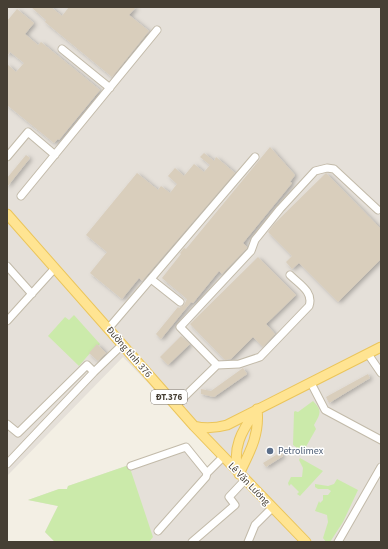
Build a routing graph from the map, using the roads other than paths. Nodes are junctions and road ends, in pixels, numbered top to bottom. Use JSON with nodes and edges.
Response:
{"nodes":[{"id":1,"x":157,"y":30,"type":"dead end"},
{"id":2,"x":62,"y":49,"type":"dead end"},
{"id":3,"x":110,"y":88,"type":"junction"},
{"id":4,"x":55,"y":155,"type":"junction"},
{"id":5,"x":7,"y":156,"type":"edge"},
{"id":6,"x":255,"y":157,"type":"dead end"},
{"id":7,"x":21,"y":196,"type":"dead end"},
{"id":8,"x":378,"y":210,"type":"dead end"},
{"id":9,"x":7,"y":214,"type":"edge"},
{"id":10,"x":7,"y":266,"type":"edge"},
{"id":11,"x":55,"y":268,"type":"junction"},
{"id":12,"x":290,"y":275,"type":"dead end"},
{"id":13,"x":151,"y":279,"type":"junction"},
{"id":14,"x":32,"y":294,"type":"junction"},
{"id":15,"x":180,"y":302,"type":"dead end"},
{"id":16,"x":7,"y":321,"type":"edge"},
{"id":17,"x":108,"y":329,"type":"junction"},
{"id":18,"x":122,"y":345,"type":"junction"},
{"id":19,"x":381,"y":348,"type":"edge"},
{"id":20,"x":368,"y":354,"type":"junction"},
{"id":21,"x":217,"y":365,"type":"junction"},
{"id":22,"x":94,"y":372,"type":"junction"},
{"id":23,"x":381,"y":373,"type":"edge"},
{"id":24,"x":310,"y":382,"type":"junction"},
{"id":25,"x":176,"y":405,"type":"junction"},
{"id":26,"x":257,"y":409,"type":"junction"},
{"id":27,"x":7,"y":424,"type":"edge"},
{"id":28,"x":194,"y":426,"type":"junction"},
{"id":29,"x":381,"y":440,"type":"edge"},
{"id":30,"x":223,"y":457,"type":"junction"},
{"id":31,"x":7,"y":464,"type":"edge"},
{"id":32,"x":131,"y":466,"type":"dead end"},
{"id":33,"x":381,"y":466,"type":"edge"},
{"id":34,"x":207,"y":473,"type":"junction"},
{"id":35,"x":242,"y":477,"type":"junction"},
{"id":36,"x":272,"y":508,"type":"junction"},
{"id":37,"x":158,"y":531,"type":"dead end"},
{"id":38,"x":192,"y":542,"type":"edge"},
{"id":39,"x":248,"y":542,"type":"edge"},
{"id":40,"x":306,"y":542,"type":"edge"},
{"id":41,"x":338,"y":542,"type":"edge"}],
"edges":[{"from":1,"to":3,"type":"street"},
{"from":2,"to":3,"type":"street"},
{"from":3,"to":4,"type":"street"},
{"from":4,"to":5,"type":"street"},
{"from":4,"to":7,"type":"street"},
{"from":6,"to":13,"type":"street"},
{"from":8,"to":21,"type":"street"},
{"from":9,"to":11,"type":"main road","name":"Đường tỉnh 376","number":"ĐT.376"},
{"from":10,"to":14,"type":"street"},
{"from":11,"to":14,"type":"street"},
{"from":11,"to":17,"type":"main road","name":"Đường tỉnh 376","number":"ĐT.376"},
{"from":12,"to":21,"type":"street"},
{"from":13,"to":15,"type":"street"},
{"from":13,"to":17,"type":"street"},
{"from":14,"to":16,"type":"street"},
{"from":17,"to":18,"type":"main road","name":"Đường tỉnh 376","number":"ĐT.376"},
{"from":18,"to":22,"type":"street"},
{"from":18,"to":25,"type":"main road","name":"Đường tỉnh 376","number":"ĐT.376"},
{"from":19,"to":20,"type":"main road"},
{"from":20,"to":23,"type":"street"},
{"from":20,"to":24,"type":"main road"},
{"from":21,"to":25,"type":"street"},
{"from":22,"to":27,"type":"street"},
{"from":22,"to":31,"type":"street"},
{"from":24,"to":26,"type":"main road"},
{"from":24,"to":29,"type":"street"},
{"from":25,"to":28,"type":"main road","name":"Đường tỉnh 376","number":"ĐT.376"},
{"from":26,"to":28,"type":"main road"},
{"from":26,"to":35,"type":"main road"},
{"from":26,"to":35,"type":"main road"},
{"from":28,"to":30,"type":"main road","name":"Lê Văn Lương"},
{"from":30,"to":34,"type":"street"},
{"from":30,"to":35,"type":"main road","name":"Lê Văn Lương"},
{"from":32,"to":34,"type":"street"},
{"from":33,"to":41,"type":"street"},
{"from":34,"to":37,"type":"street"},
{"from":35,"to":36,"type":"main road","name":"Lê Văn Lương"},
{"from":35,"to":38,"type":"street"},
{"from":36,"to":39,"type":"street"},
{"from":36,"to":40,"type":"main road","name":"Lê Văn Lương"}]}
